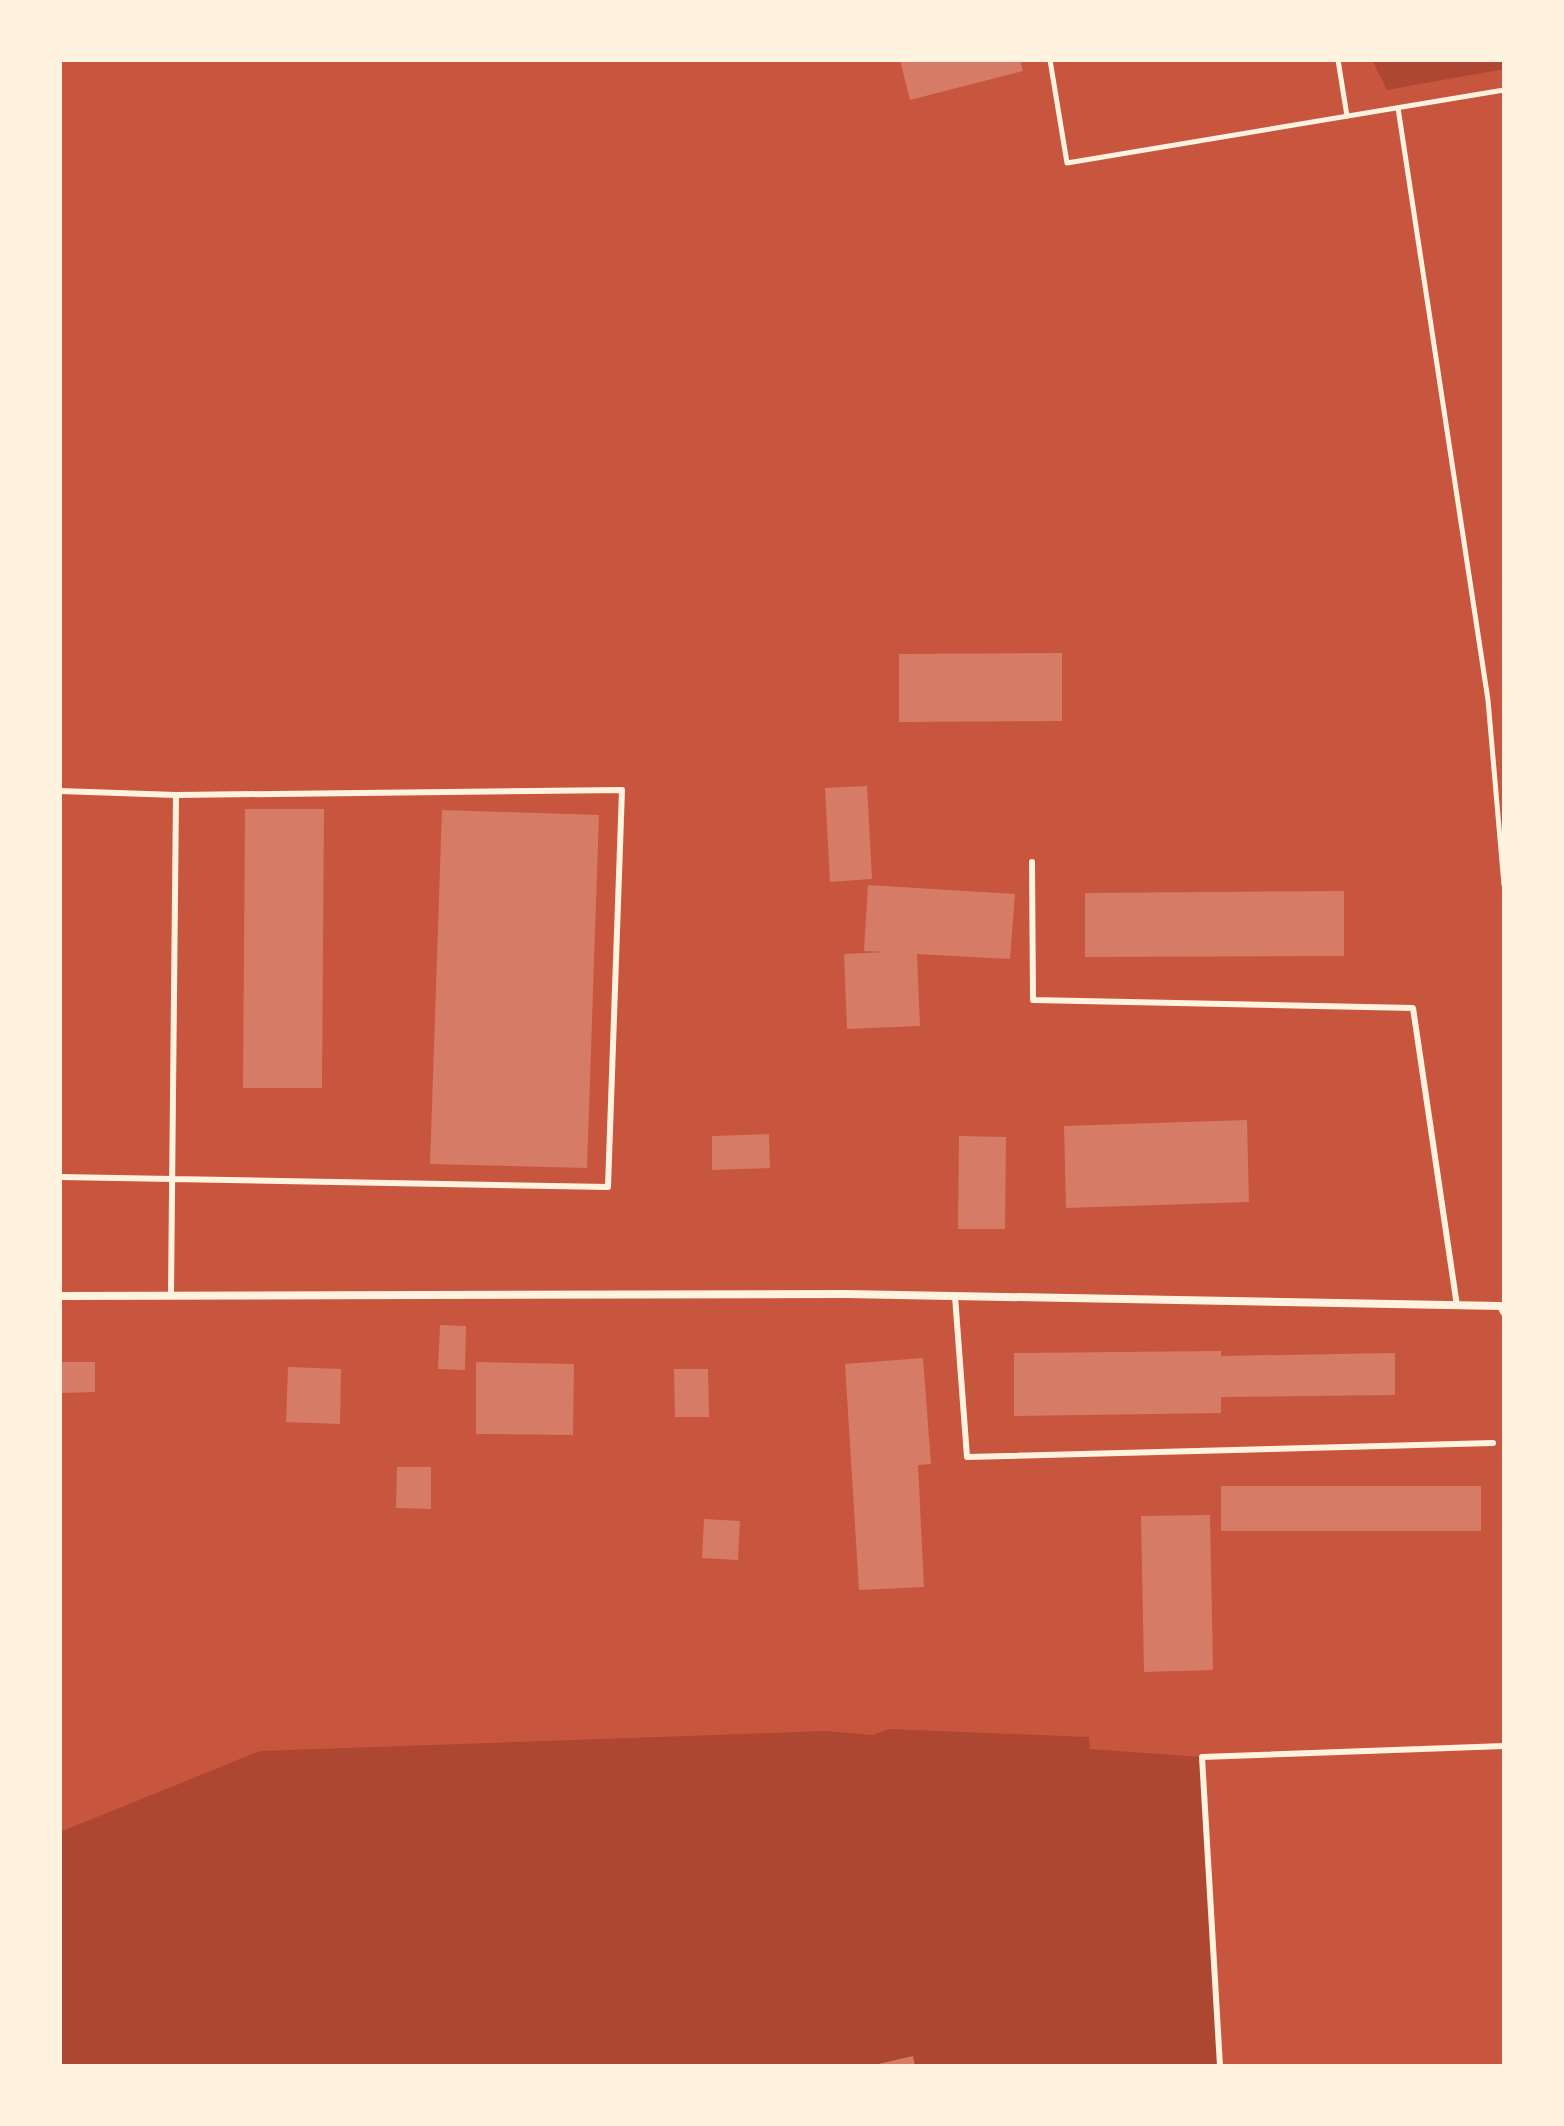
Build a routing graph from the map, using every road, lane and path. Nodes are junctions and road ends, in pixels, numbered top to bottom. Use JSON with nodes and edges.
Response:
{"nodes":[{"id":1,"x":1050,"y":60,"type":"edge"},
{"id":2,"x":1338,"y":60,"type":"edge"},
{"id":3,"x":1504,"y":90,"type":"edge"},
{"id":4,"x":1398,"y":108,"type":"junction"},
{"id":5,"x":1347,"y":116,"type":"junction"},
{"id":6,"x":60,"y":791,"type":"edge"},
{"id":7,"x":176,"y":795,"type":"junction"},
{"id":8,"x":1032,"y":862,"type":"dead end"},
{"id":9,"x":1504,"y":885,"type":"edge"},
{"id":10,"x":60,"y":1177,"type":"edge"},
{"id":11,"x":173,"y":1178,"type":"junction"},
{"id":12,"x":171,"y":1294,"type":"junction"},
{"id":13,"x":60,"y":1296,"type":"edge"},
{"id":14,"x":955,"y":1296,"type":"junction"},
{"id":15,"x":1457,"y":1306,"type":"junction"},
{"id":16,"x":1502,"y":1309,"type":"edge"},
{"id":17,"x":1493,"y":1443,"type":"dead end"},
{"id":18,"x":1504,"y":1746,"type":"edge"},
{"id":19,"x":1220,"y":2066,"type":"edge"}],
"edges":[{"from":1,"to":5,"type":"path"},
{"from":2,"to":5,"type":"path"},
{"from":3,"to":4,"type":"path"},
{"from":4,"to":5,"type":"path"},
{"from":4,"to":9,"type":"path"},
{"from":6,"to":7,"type":"lane"},
{"from":7,"to":11,"type":"lane"},
{"from":7,"to":11,"type":"lane"},
{"from":8,"to":15,"type":"lane"},
{"from":10,"to":11,"type":"lane"},
{"from":11,"to":12,"type":"lane"},
{"from":12,"to":13,"type":"street"},
{"from":12,"to":14,"type":"street"},
{"from":14,"to":15,"type":"street"},
{"from":14,"to":17,"type":"lane"},
{"from":15,"to":16,"type":"street"},
{"from":18,"to":19,"type":"lane"}]}
